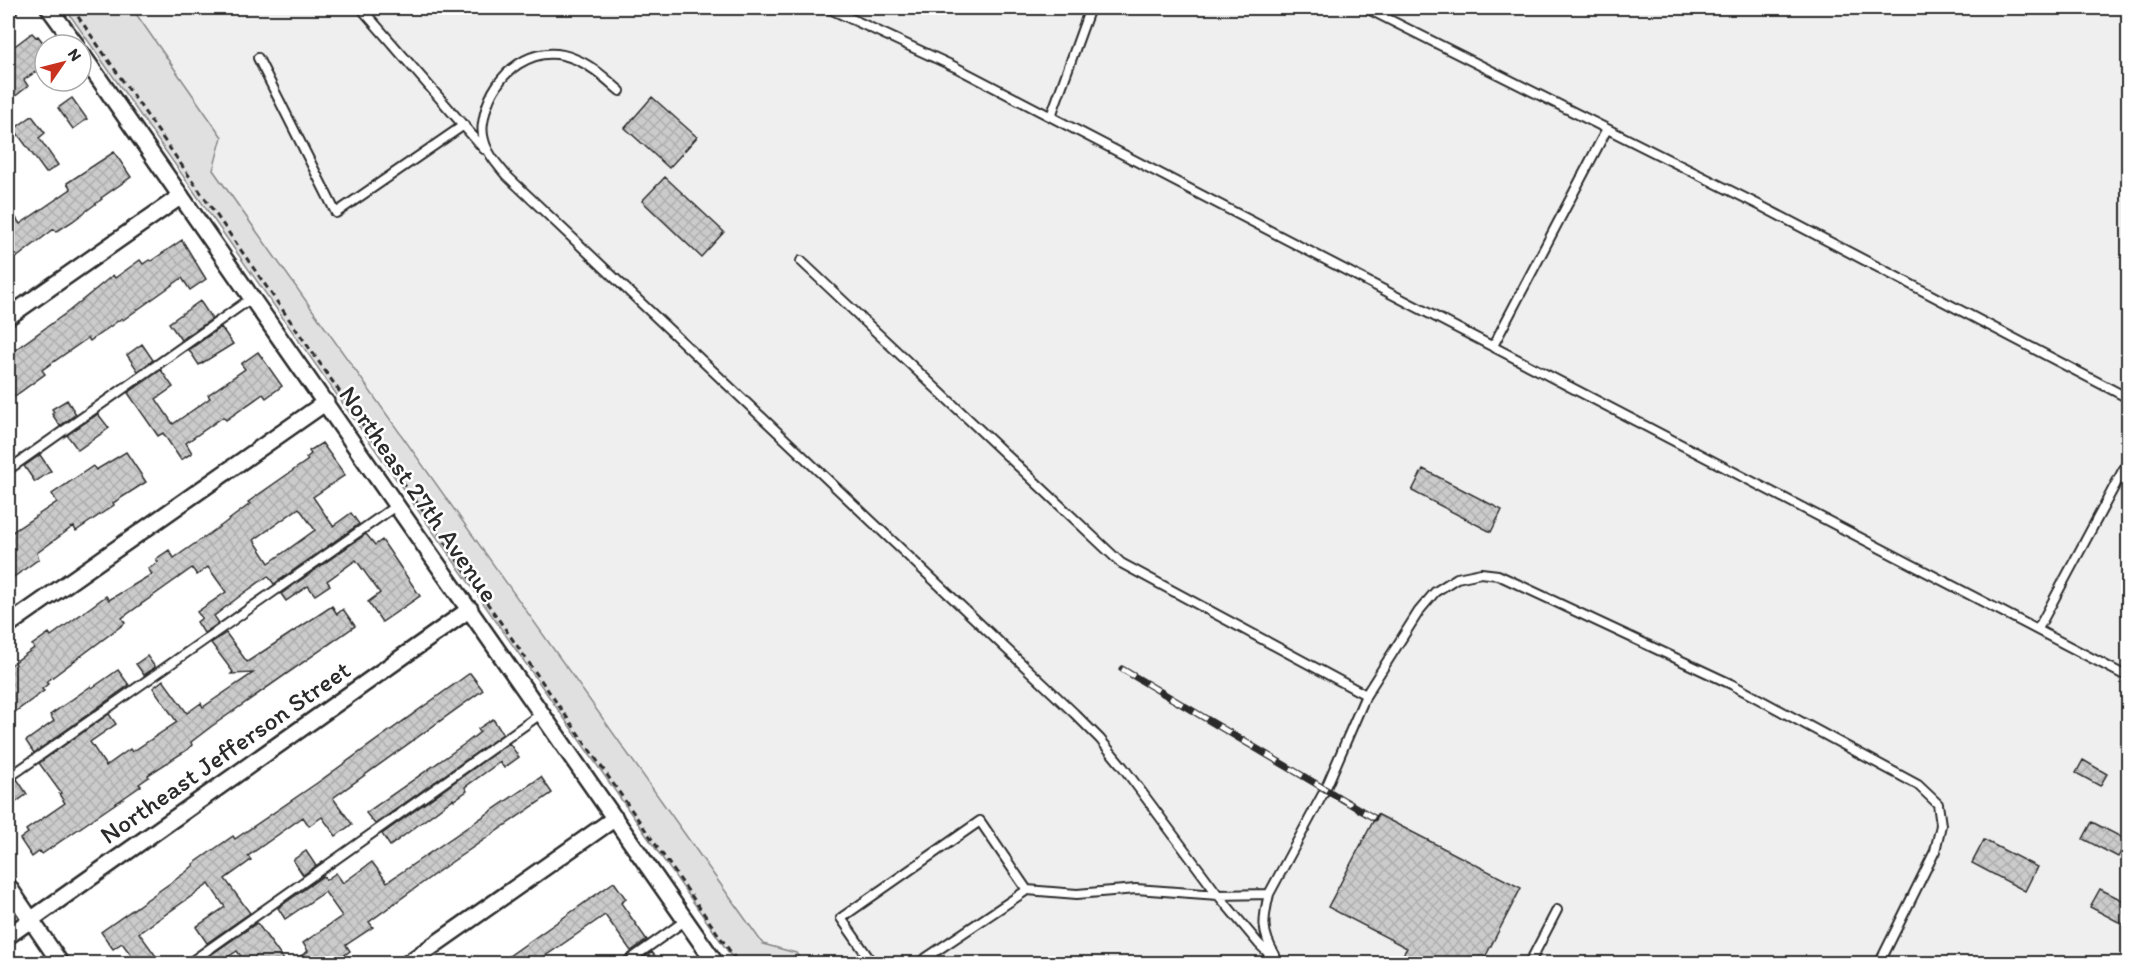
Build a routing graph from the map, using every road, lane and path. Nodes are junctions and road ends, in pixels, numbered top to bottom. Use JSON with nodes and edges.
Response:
{"nodes":[{"id":1,"x":49,"y":8,"type":"edge"},
{"id":2,"x":72,"y":8,"type":"edge"},
{"id":3,"x":361,"y":8,"type":"edge"},
{"id":4,"x":828,"y":8,"type":"edge"},
{"id":5,"x":1090,"y":8,"type":"edge"},
{"id":6,"x":1366,"y":8,"type":"edge"},
{"id":7,"x":67,"y":33,"type":"edge"},
{"id":8,"x":258,"y":58,"type":"dead end"},
{"id":9,"x":93,"y":69,"type":"edge"},
{"id":10,"x":620,"y":91,"type":"dead end"},
{"id":11,"x":1051,"y":116,"type":"junction"},
{"id":12,"x":464,"y":125,"type":"junction"},
{"id":13,"x":1607,"y":129,"type":"junction"},
{"id":14,"x":491,"y":157,"type":"junction"},
{"id":15,"x":182,"y":196,"type":"junction"},
{"id":16,"x":801,"y":261,"type":"dead end"},
{"id":17,"x":253,"y":297,"type":"junction"},
{"id":18,"x":8,"y":317,"type":"edge"},
{"id":19,"x":1493,"y":346,"type":"junction"},
{"id":20,"x":2128,"y":398,"type":"edge"},
{"id":21,"x":326,"y":402,"type":"junction"},
{"id":22,"x":2128,"y":461,"type":"edge"},
{"id":23,"x":8,"y":470,"type":"edge"},
{"id":24,"x":397,"y":505,"type":"junction"},
{"id":25,"x":470,"y":609,"type":"junction"},
{"id":26,"x":8,"y":626,"type":"edge"},
{"id":27,"x":2038,"y":629,"type":"junction"},
{"id":28,"x":2128,"y":677,"type":"edge"},
{"id":29,"x":1366,"y":695,"type":"junction"},
{"id":30,"x":542,"y":713,"type":"junction"},
{"id":31,"x":8,"y":778,"type":"edge"},
{"id":32,"x":615,"y":818,"type":"junction"},
{"id":33,"x":8,"y":886,"type":"edge"},
{"id":34,"x":1027,"y":890,"type":"junction"},
{"id":35,"x":1269,"y":894,"type":"junction"},
{"id":36,"x":1218,"y":895,"type":"junction"},
{"id":37,"x":1557,"y":910,"type":"dead end"},
{"id":38,"x":31,"y":920,"type":"junction"},
{"id":39,"x":686,"y":920,"type":"junction"},
{"id":40,"x":8,"y":936,"type":"edge"},
{"id":41,"x":61,"y":963,"type":"edge"},
{"id":42,"x":188,"y":963,"type":"edge"},
{"id":43,"x":407,"y":963,"type":"edge"},
{"id":44,"x":624,"y":963,"type":"edge"},
{"id":45,"x":716,"y":963,"type":"edge"},
{"id":46,"x":739,"y":963,"type":"edge"},
{"id":47,"x":873,"y":963,"type":"edge"},
{"id":48,"x":917,"y":963,"type":"edge"},
{"id":49,"x":1280,"y":963,"type":"edge"},
{"id":50,"x":1529,"y":963,"type":"edge"},
{"id":51,"x":1879,"y":963,"type":"edge"}],
"edges":[{"from":1,"to":7,"type":"street"},
{"from":2,"to":46,"type":"path"},
{"from":3,"to":12,"type":"lane"},
{"from":4,"to":11,"type":"lane"},
{"from":5,"to":11,"type":"lane"},
{"from":6,"to":13,"type":"lane"},
{"from":8,"to":12,"type":"lane"},
{"from":9,"to":15,"type":"street","name":"Northeast 27th Avenue"},
{"from":10,"to":14,"type":"lane"},
{"from":11,"to":19,"type":"lane"},
{"from":12,"to":14,"type":"lane"},
{"from":13,"to":19,"type":"lane"},
{"from":13,"to":20,"type":"lane"},
{"from":14,"to":36,"type":"lane"},
{"from":15,"to":17,"type":"street","name":"Northeast 27th Avenue"},
{"from":15,"to":18,"type":"street"},
{"from":16,"to":29,"type":"lane"},
{"from":17,"to":21,"type":"street","name":"Northeast 27th Avenue"},
{"from":17,"to":23,"type":"lane"},
{"from":19,"to":27,"type":"lane"},
{"from":21,"to":24,"type":"street","name":"Northeast 27th Avenue"},
{"from":21,"to":26,"type":"street"},
{"from":22,"to":27,"type":"lane"},
{"from":24,"to":25,"type":"street","name":"Northeast 27th Avenue"},
{"from":24,"to":31,"type":"lane"},
{"from":25,"to":30,"type":"street","name":"Northeast 27th Avenue"},
{"from":25,"to":38,"type":"street","name":"Northeast Jefferson Street"},
{"from":27,"to":28,"type":"lane"},
{"from":29,"to":35,"type":"lane"},
{"from":29,"to":51,"type":"lane"},
{"from":30,"to":32,"type":"street","name":"Northeast 27th Avenue"},
{"from":30,"to":42,"type":"lane"},
{"from":32,"to":39,"type":"street","name":"Northeast 27th Avenue"},
{"from":32,"to":43,"type":"street"},
{"from":33,"to":38,"type":"street"},
{"from":34,"to":36,"type":"lane"},
{"from":34,"to":47,"type":"lane"},
{"from":34,"to":48,"type":"lane"},
{"from":35,"to":36,"type":"lane"},
{"from":35,"to":49,"type":"lane"},
{"from":36,"to":49,"type":"lane"},
{"from":37,"to":50,"type":"lane"},
{"from":38,"to":40,"type":"street","name":"Northeast Jefferson Street"},
{"from":38,"to":41,"type":"street"},
{"from":39,"to":44,"type":"lane"},
{"from":39,"to":45,"type":"street","name":"Northeast 27th Avenue"}]}
